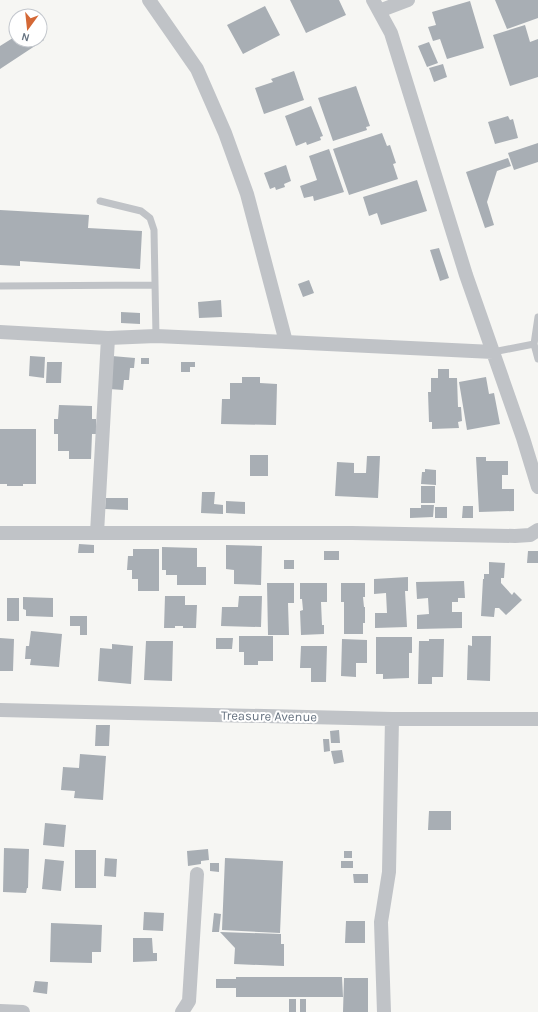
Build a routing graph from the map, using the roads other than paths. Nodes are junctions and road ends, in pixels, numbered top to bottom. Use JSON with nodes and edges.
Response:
{"nodes":[{"id":1,"x":150,"y":0,"type":"edge"},
{"id":2,"x":408,"y":0,"type":"edge"},
{"id":3,"x":376,"y":5,"type":"edge"},
{"id":4,"x":100,"y":201,"type":"dead end"},
{"id":5,"x":154,"y":285,"type":"junction"},
{"id":6,"x":0,"y":286,"type":"edge"},
{"id":7,"x":538,"y":317,"type":"edge"},
{"id":8,"x":0,"y":332,"type":"edge"},
{"id":9,"x":156,"y":336,"type":"junction"},
{"id":10,"x":108,"y":338,"type":"junction"},
{"id":11,"x":286,"y":342,"type":"junction"},
{"id":12,"x":534,"y":344,"type":"junction"},
{"id":13,"x":493,"y":352,"type":"junction"},
{"id":14,"x":538,"y":359,"type":"edge"},
{"id":15,"x":538,"y":487,"type":"edge"},
{"id":16,"x":538,"y":530,"type":"edge"},
{"id":17,"x":0,"y":533,"type":"edge"},
{"id":18,"x":97,"y":533,"type":"junction"},
{"id":19,"x":0,"y":710,"type":"edge"},
{"id":20,"x":392,"y":719,"type":"junction"},
{"id":21,"x":538,"y":719,"type":"edge"},
{"id":22,"x":197,"y":874,"type":"dead end"},
{"id":23,"x":0,"y":1011,"type":"edge"},
{"id":24,"x":23,"y":1012,"type":"edge"},
{"id":25,"x":182,"y":1012,"type":"edge"},
{"id":26,"x":384,"y":1012,"type":"edge"}],
"edges":[{"from":1,"to":11,"type":"street"},
{"from":2,"to":3,"type":"street"},
{"from":3,"to":13,"type":"street"},
{"from":4,"to":5,"type":"lane"},
{"from":5,"to":6,"type":"lane"},
{"from":5,"to":9,"type":"lane"},
{"from":7,"to":12,"type":"lane"},
{"from":8,"to":10,"type":"street"},
{"from":9,"to":10,"type":"street"},
{"from":9,"to":11,"type":"street"},
{"from":10,"to":18,"type":"street"},
{"from":11,"to":13,"type":"street"},
{"from":12,"to":13,"type":"lane"},
{"from":12,"to":14,"type":"lane"},
{"from":13,"to":15,"type":"street"},
{"from":16,"to":18,"type":"street"},
{"from":17,"to":18,"type":"street"},
{"from":19,"to":20,"type":"street","name":"Treasure Avenue"},
{"from":20,"to":21,"type":"street","name":"Treasure Avenue"},
{"from":20,"to":26,"type":"street"},
{"from":22,"to":25,"type":"street"},
{"from":23,"to":24,"type":"street"}]}
